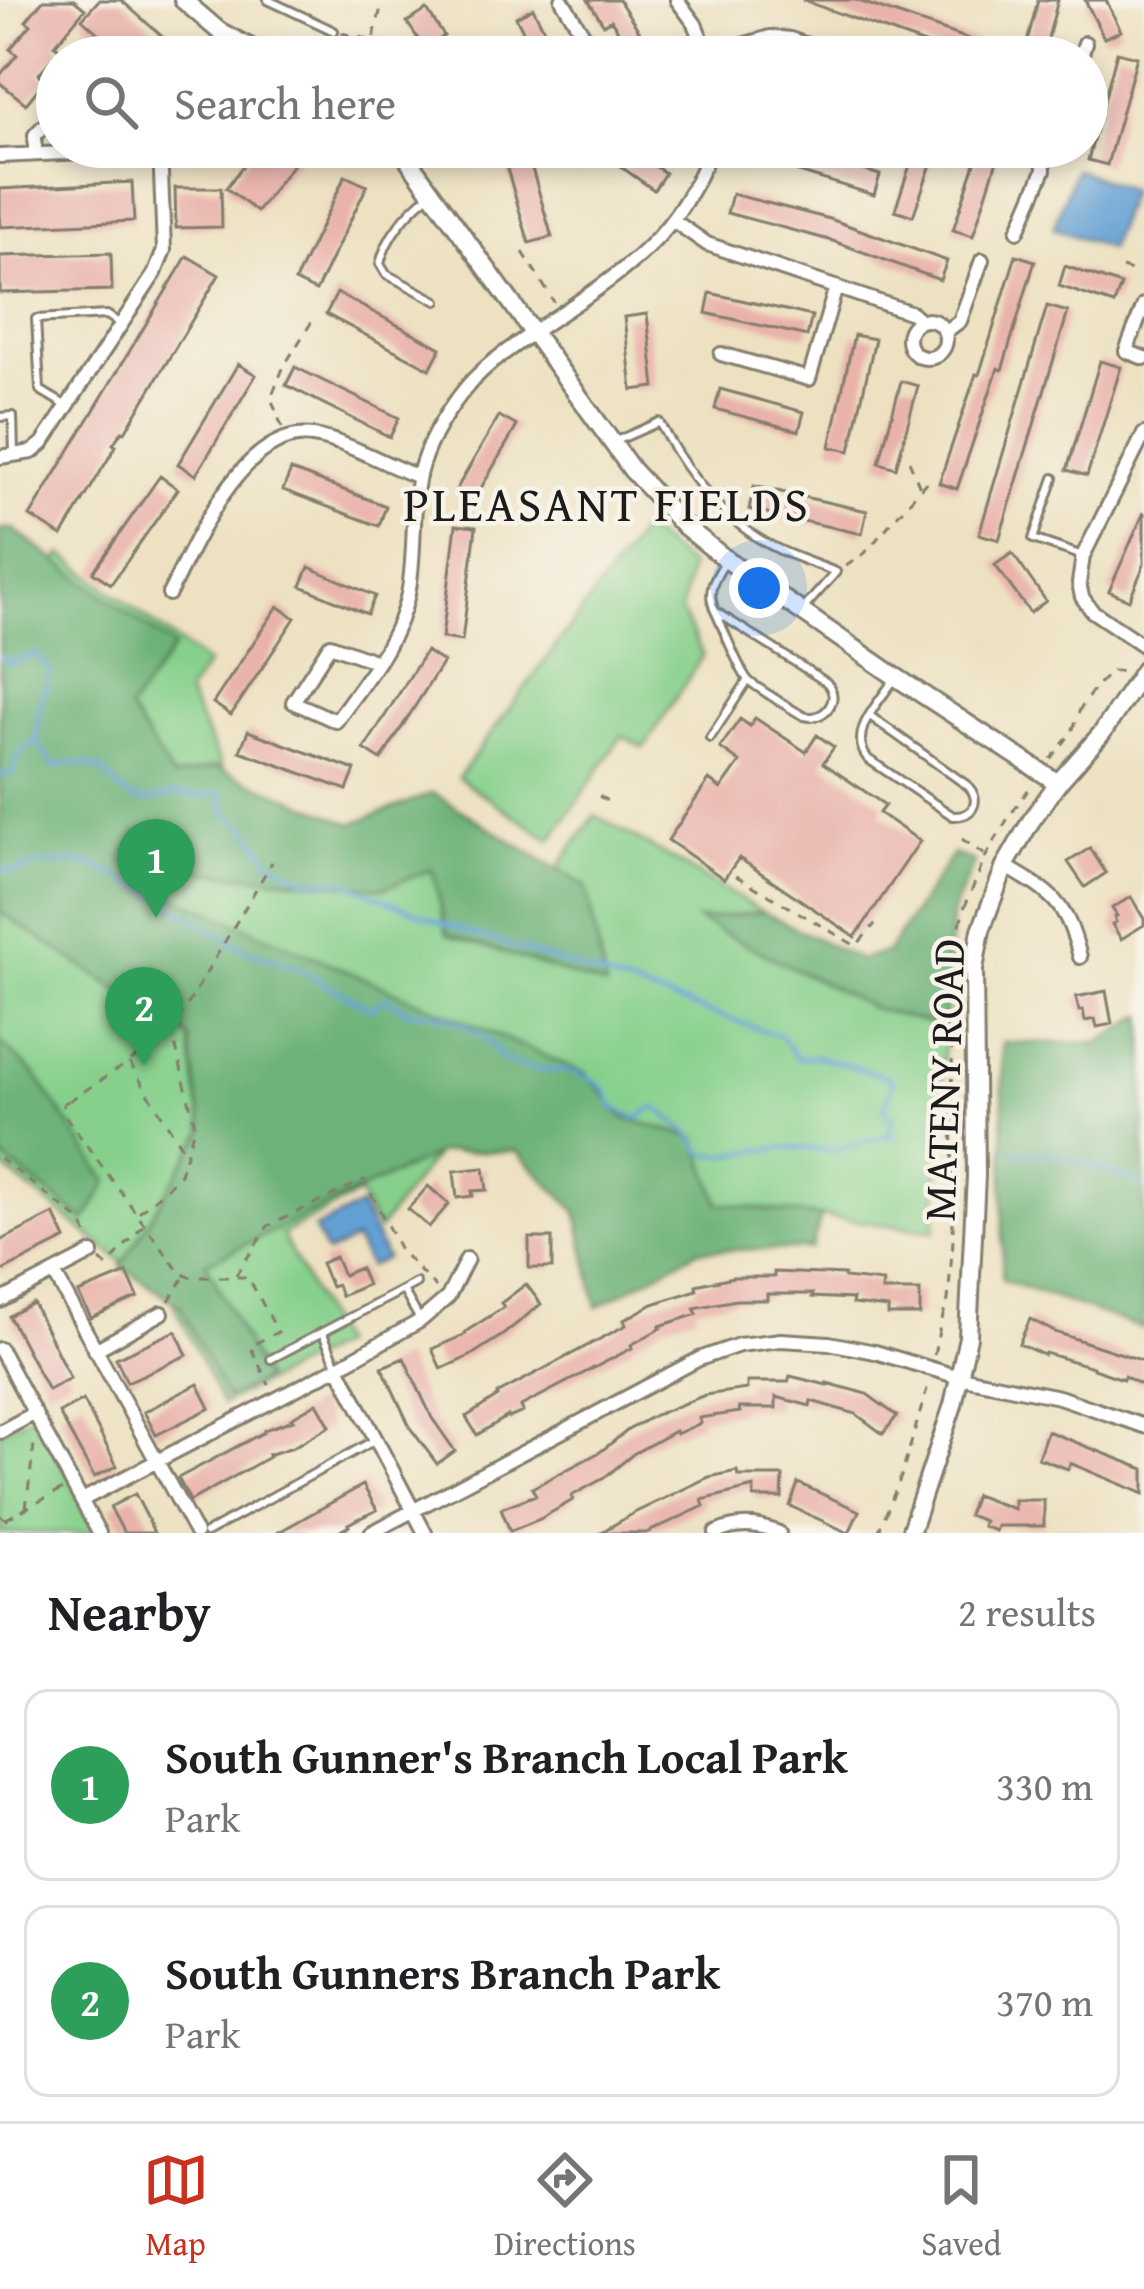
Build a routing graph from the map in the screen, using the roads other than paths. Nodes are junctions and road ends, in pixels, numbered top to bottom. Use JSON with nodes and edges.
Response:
{"nodes":[{"id":1,"x":183,"y":0,"type":"edge"},
{"id":2,"x":268,"y":0,"type":"edge"},
{"id":3,"x":562,"y":0,"type":"edge"},
{"id":4,"x":677,"y":0,"type":"edge"},
{"id":5,"x":334,"y":32,"type":"road end"},
{"id":6,"x":228,"y":36,"type":"edge"},
{"id":7,"x":583,"y":36,"type":"edge"},
{"id":8,"x":700,"y":36,"type":"edge"},
{"id":9,"x":36,"y":133,"type":"edge"},
{"id":10,"x":35,"y":154,"type":"joint"},
{"id":11,"x":0,"y":156,"type":"edge"},
{"id":12,"x":161,"y":168,"type":"edge"},
{"id":13,"x":414,"y":168,"type":"edge"},
{"id":14,"x":704,"y":168,"type":"edge"},
{"id":15,"x":1044,"y":168,"type":"edge"},
{"id":16,"x":432,"y":192,"type":"junction"},
{"id":17,"x":674,"y":220,"type":"junction"},
{"id":18,"x":1018,"y":231,"type":"dead end"},
{"id":19,"x":982,"y":260,"type":"dead end"},
{"id":20,"x":836,"y":287,"type":"junction"},
{"id":21,"x":437,"y":301,"type":"dead end"},
{"id":22,"x":1144,"y":305,"type":"edge"},
{"id":23,"x":921,"y":321,"type":"junction"},
{"id":24,"x":122,"y":325,"type":"junction"},
{"id":25,"x":534,"y":332,"type":"junction"},
{"id":26,"x":945,"y":332,"type":"junction"},
{"id":27,"x":722,"y":354,"type":"dead end"},
{"id":28,"x":1144,"y":358,"type":"edge"},
{"id":29,"x":68,"y":407,"type":"junction"},
{"id":30,"x":0,"y":416,"type":"edge"},
{"id":31,"x":1144,"y":434,"type":"edge"},
{"id":32,"x":613,"y":442,"type":"junction"},
{"id":33,"x":7,"y":456,"type":"edge"},
{"id":34,"x":418,"y":477,"type":"junction"},
{"id":35,"x":1054,"y":478,"type":"dead end"},
{"id":36,"x":1083,"y":556,"type":"junction"},
{"id":37,"x":727,"y":560,"type":"junction"},
{"id":38,"x":169,"y":595,"type":"dead end"},
{"id":39,"x":715,"y":611,"type":"junction"},
{"id":40,"x":801,"y":611,"type":"junction"},
{"id":41,"x":1144,"y":646,"type":"edge"},
{"id":42,"x":377,"y":662,"type":"junction"},
{"id":43,"x":1144,"y":670,"type":"edge"},
{"id":44,"x":896,"y":677,"type":"junction"},
{"id":45,"x":748,"y":680,"type":"junction"},
{"id":46,"x":870,"y":716,"type":"junction"},
{"id":47,"x":710,"y":738,"type":"dead end"},
{"id":48,"x":1058,"y":783,"type":"junction"},
{"id":49,"x":1005,"y":866,"type":"junction"},
{"id":50,"x":1080,"y":957,"type":"dead end"},
{"id":51,"x":92,"y":1253,"type":"road end"},
{"id":52,"x":467,"y":1259,"type":"dead end"},
{"id":53,"x":54,"y":1273,"type":"junction"},
{"id":54,"x":416,"y":1283,"type":"dead end"},
{"id":55,"x":403,"y":1290,"type":"junction"},
{"id":56,"x":0,"y":1301,"type":"edge"},
{"id":57,"x":162,"y":1313,"type":"road end"},
{"id":58,"x":420,"y":1321,"type":"junction"},
{"id":59,"x":322,"y":1332,"type":"junction"},
{"id":60,"x":0,"y":1349,"type":"edge"},
{"id":61,"x":95,"y":1349,"type":"junction"},
{"id":62,"x":271,"y":1359,"type":"dead end"},
{"id":63,"x":338,"y":1367,"type":"junction"},
{"id":64,"x":958,"y":1377,"type":"junction"},
{"id":65,"x":36,"y":1416,"type":"junction"},
{"id":66,"x":1144,"y":1426,"type":"edge"},
{"id":67,"x":0,"y":1432,"type":"edge"},
{"id":68,"x":375,"y":1440,"type":"junction"},
{"id":69,"x":158,"y":1461,"type":"junction"},
{"id":70,"x":82,"y":1500,"type":"junction"},
{"id":71,"x":412,"y":1510,"type":"junction"},
{"id":72,"x":99,"y":1533,"type":"edge"},
{"id":73,"x":196,"y":1533,"type":"edge"},
{"id":74,"x":206,"y":1533,"type":"edge"},
{"id":75,"x":371,"y":1533,"type":"edge"},
{"id":76,"x":424,"y":1533,"type":"edge"},
{"id":77,"x":716,"y":1533,"type":"edge"},
{"id":78,"x":779,"y":1533,"type":"edge"},
{"id":79,"x":910,"y":1533,"type":"edge"}],
"edges":[{"from":1,"to":6,"type":"street"},
{"from":2,"to":5,"type":"lane"},
{"from":3,"to":7,"type":"street"},
{"from":4,"to":8,"type":"street"},
{"from":9,"to":10,"type":"street"},
{"from":10,"to":11,"type":"street"},
{"from":12,"to":24,"type":"street"},
{"from":13,"to":16,"type":"street"},
{"from":14,"to":17,"type":"street"},
{"from":15,"to":18,"type":"street"},
{"from":16,"to":21,"type":"lane"},
{"from":16,"to":25,"type":"street"},
{"from":17,"to":20,"type":"street"},
{"from":17,"to":25,"type":"street"},
{"from":19,"to":26,"type":"street"},
{"from":20,"to":23,"type":"street"},
{"from":20,"to":27,"type":"street"},
{"from":22,"to":28,"type":"street"},
{"from":23,"to":26,"type":"street"},
{"from":23,"to":26,"type":"street"},
{"from":24,"to":29,"type":"street"},
{"from":24,"to":29,"type":"lane"},
{"from":25,"to":32,"type":"street"},
{"from":25,"to":34,"type":"street"},
{"from":29,"to":33,"type":"street"},
{"from":30,"to":33,"type":"lane"},
{"from":31,"to":36,"type":"street"},
{"from":32,"to":37,"type":"street"},
{"from":32,"to":40,"type":"lane"},
{"from":34,"to":38,"type":"street"},
{"from":34,"to":42,"type":"street"},
{"from":35,"to":36,"type":"lane"},
{"from":36,"to":41,"type":"street"},
{"from":37,"to":39,"type":"lane"},
{"from":37,"to":40,"type":"street"},
{"from":39,"to":45,"type":"lane"},
{"from":39,"to":45,"type":"lane"},
{"from":40,"to":44,"type":"street"},
{"from":42,"to":42,"type":"street"},
{"from":43,"to":48,"type":"street","name":"MATENY ROAD"},
{"from":44,"to":46,"type":"lane"},
{"from":44,"to":48,"type":"street"},
{"from":45,"to":47,"type":"lane"},
{"from":46,"to":46,"type":"lane"},
{"from":48,"to":49,"type":"street","name":"MATENY ROAD"},
{"from":49,"to":50,"type":"street"},
{"from":49,"to":64,"type":"street","name":"MATENY ROAD"},
{"from":51,"to":53,"type":"street"},
{"from":52,"to":58,"type":"street"},
{"from":53,"to":56,"type":"street"},
{"from":53,"to":61,"type":"street"},
{"from":54,"to":55,"type":"lane"},
{"from":55,"to":58,"type":"lane"},
{"from":55,"to":59,"type":"lane"},
{"from":57,"to":61,"type":"street"},
{"from":58,"to":63,"type":"street"},
{"from":59,"to":62,"type":"lane"},
{"from":59,"to":63,"type":"lane"},
{"from":60,"to":65,"type":"street"},
{"from":61,"to":69,"type":"street"},
{"from":63,"to":68,"type":"street"},
{"from":63,"to":69,"type":"street"},
{"from":64,"to":66,"type":"street"},
{"from":64,"to":71,"type":"street"},
{"from":64,"to":79,"type":"street","name":"MATENY ROAD"},
{"from":65,"to":67,"type":"street"},
{"from":65,"to":70,"type":"street"},
{"from":68,"to":71,"type":"street"},
{"from":68,"to":74,"type":"lane"},
{"from":69,"to":70,"type":"street"},
{"from":69,"to":73,"type":"street"},
{"from":70,"to":72,"type":"street"},
{"from":71,"to":75,"type":"street"},
{"from":71,"to":76,"type":"street"},
{"from":77,"to":78,"type":"street"}]}
